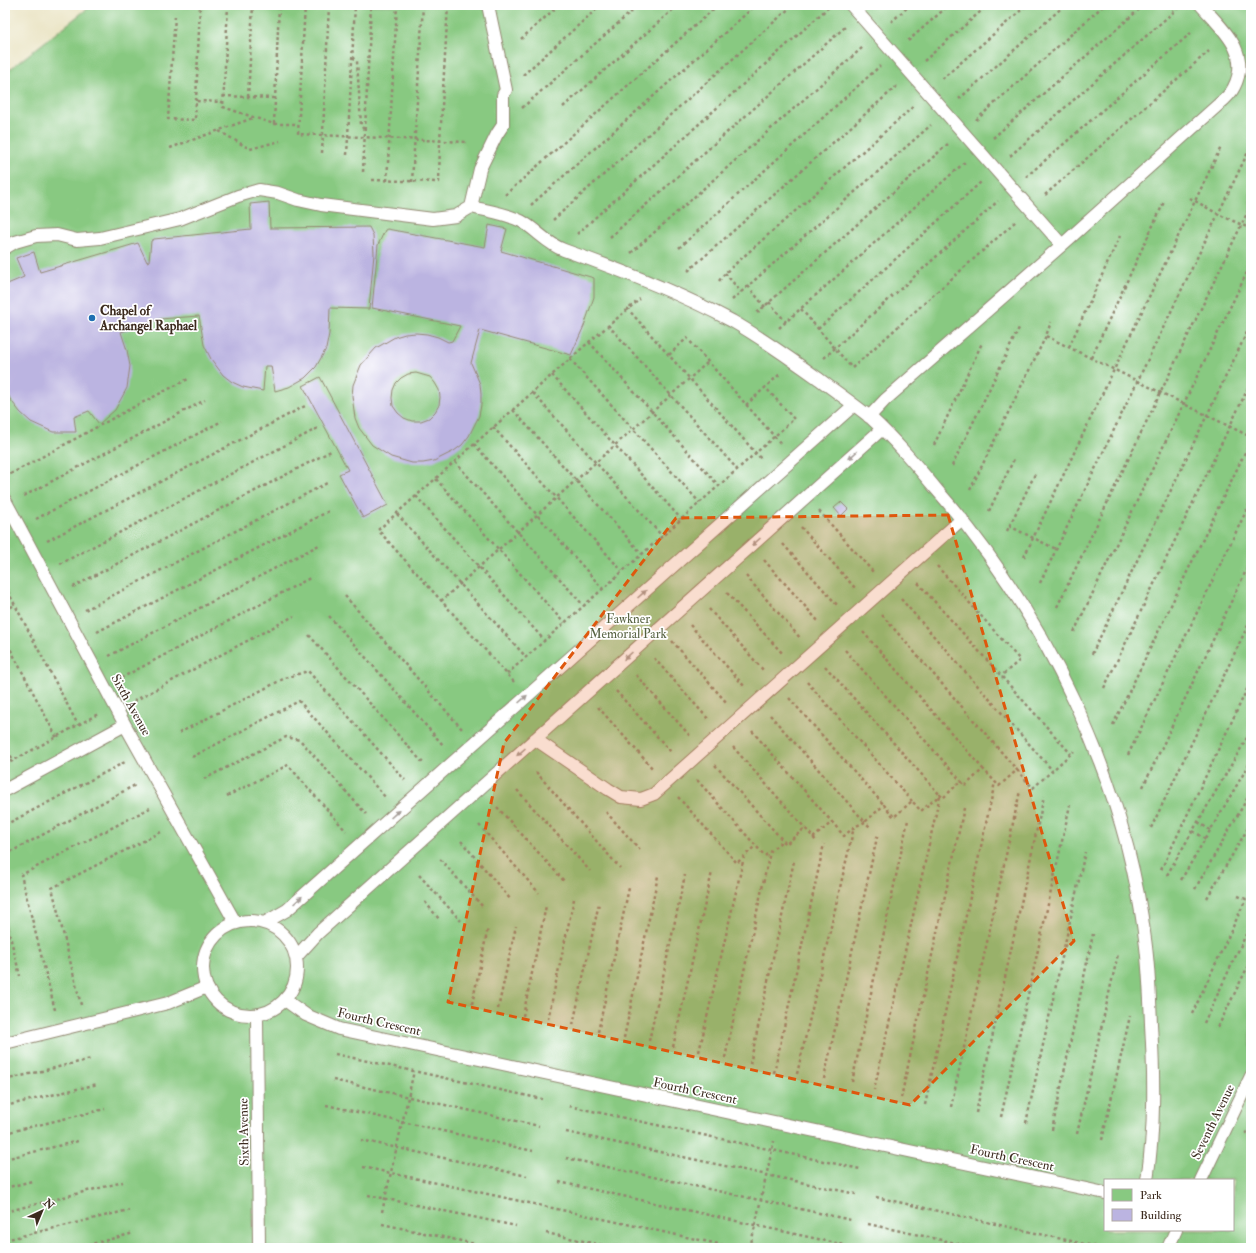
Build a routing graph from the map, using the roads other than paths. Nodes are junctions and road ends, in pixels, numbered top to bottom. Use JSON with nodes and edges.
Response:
{"nodes":[{"id":1,"x":488,"y":5,"type":"edge"},
{"id":2,"x":1200,"y":5,"type":"edge"},
{"id":3,"x":855,"y":10,"type":"edge"},
{"id":4,"x":471,"y":207,"type":"junction"},
{"id":5,"x":1062,"y":245,"type":"junction"},
{"id":6,"x":5,"y":248,"type":"edge"},
{"id":7,"x":854,"y":405,"type":"junction"},
{"id":8,"x":869,"y":417,"type":"junction"},
{"id":9,"x":882,"y":429,"type":"junction"},
{"id":10,"x":6,"y":502,"type":"edge"},
{"id":11,"x":962,"y":519,"type":"junction"},
{"id":12,"x":125,"y":724,"type":"junction"},
{"id":13,"x":535,"y":739,"type":"junction"},
{"id":14,"x":5,"y":790,"type":"edge"},
{"id":15,"x":235,"y":922,"type":"junction"},
{"id":16,"x":266,"y":922,"type":"junction"},
{"id":17,"x":297,"y":956,"type":"junction"},
{"id":18,"x":207,"y":987,"type":"junction"},
{"id":19,"x":286,"y":1000,"type":"junction"},
{"id":20,"x":257,"y":1017,"type":"junction"},
{"id":21,"x":5,"y":1043,"type":"edge"},
{"id":22,"x":1251,"y":1076,"type":"edge"},
{"id":23,"x":1147,"y":1179,"type":"edge"},
{"id":24,"x":1201,"y":1179,"type":"edge"},
{"id":25,"x":1104,"y":1193,"type":"edge"},
{"id":26,"x":1176,"y":1231,"type":"edge"},
{"id":27,"x":259,"y":1248,"type":"edge"},
{"id":28,"x":1168,"y":1248,"type":"edge"}],
"edges":[{"from":1,"to":4,"type":"lane"},
{"from":2,"to":5,"type":"lane"},
{"from":3,"to":5,"type":"lane"},
{"from":4,"to":6,"type":"lane"},
{"from":4,"to":7,"type":"lane"},
{"from":5,"to":8,"type":"lane"},
{"from":7,"to":8,"type":"lane"},
{"from":16,"to":7,"type":"lane","one_way":true},
{"from":8,"to":9,"type":"lane"},
{"from":9,"to":11,"type":"lane"},
{"from":9,"to":13,"type":"lane","one_way":true},
{"from":10,"to":12,"type":"lane","name":"Sixth Avenue"},
{"from":11,"to":13,"type":"lane"},
{"from":11,"to":23,"type":"lane"},
{"from":12,"to":14,"type":"lane"},
{"from":12,"to":15,"type":"lane","name":"Sixth Avenue"},
{"from":13,"to":17,"type":"lane","one_way":true},
{"from":15,"to":16,"type":"lane"},
{"from":15,"to":18,"type":"lane"},
{"from":16,"to":17,"type":"lane"},
{"from":17,"to":19,"type":"lane"},
{"from":18,"to":20,"type":"lane"},
{"from":18,"to":21,"type":"lane"},
{"from":19,"to":20,"type":"lane"},
{"from":19,"to":25,"type":"lane","name":"Fourth Crescent"},
{"from":20,"to":27,"type":"lane","name":"Sixth Avenue"},
{"from":22,"to":24,"type":"lane","name":"Seventh Avenue"},
{"from":26,"to":28,"type":"lane"}]}
